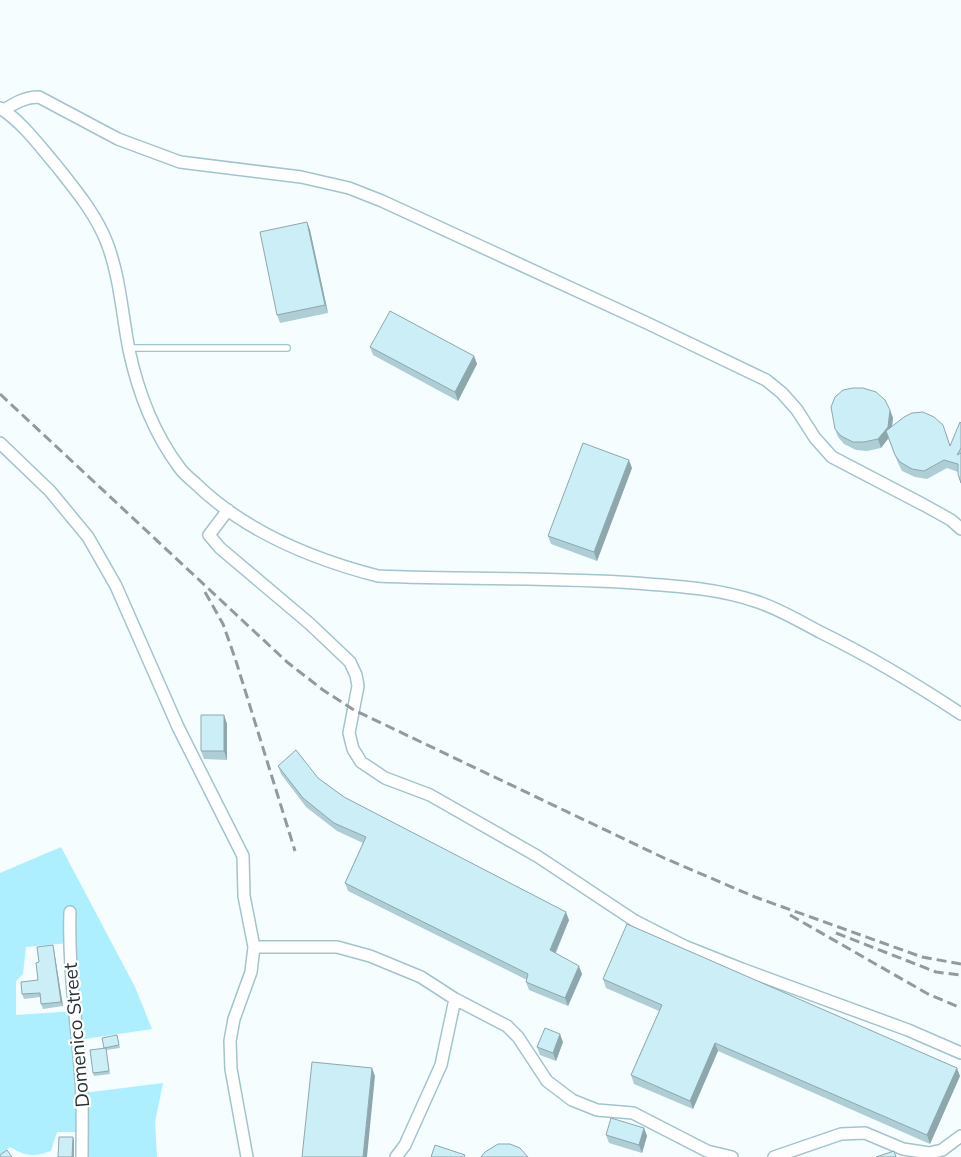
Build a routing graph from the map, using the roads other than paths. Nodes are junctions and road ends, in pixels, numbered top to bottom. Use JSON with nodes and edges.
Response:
{"nodes":[{"id":1,"x":2,"y":109,"type":"edge"},
{"id":2,"x":129,"y":348,"type":"junction"},
{"id":3,"x":287,"y":348,"type":"dead end"},
{"id":4,"x":0,"y":443,"type":"edge"},
{"id":5,"x":228,"y":510,"type":"junction"},
{"id":6,"x":961,"y":529,"type":"edge"},
{"id":7,"x":961,"y":714,"type":"edge"},
{"id":8,"x":70,"y":912,"type":"dead end"},
{"id":9,"x":254,"y":947,"type":"junction"},
{"id":10,"x":455,"y":999,"type":"junction"},
{"id":11,"x":961,"y":1054,"type":"edge"},
{"id":12,"x":961,"y":1136,"type":"edge"},
{"id":13,"x":82,"y":1157,"type":"edge"},
{"id":14,"x":247,"y":1157,"type":"edge"},
{"id":15,"x":396,"y":1157,"type":"edge"},
{"id":16,"x":732,"y":1157,"type":"edge"},
{"id":17,"x":774,"y":1157,"type":"edge"}],
"edges":[{"from":1,"to":2,"type":"street"},
{"from":1,"to":6,"type":"street"},
{"from":2,"to":3,"type":"lane"},
{"from":2,"to":5,"type":"street"},
{"from":4,"to":9,"type":"street"},
{"from":5,"to":7,"type":"street"},
{"from":5,"to":11,"type":"street"},
{"from":8,"to":13,"type":"street","name":"Domenico Street"},
{"from":9,"to":10,"type":"street"},
{"from":9,"to":14,"type":"street"},
{"from":10,"to":15,"type":"street"},
{"from":10,"to":16,"type":"street"},
{"from":12,"to":17,"type":"street"}]}
